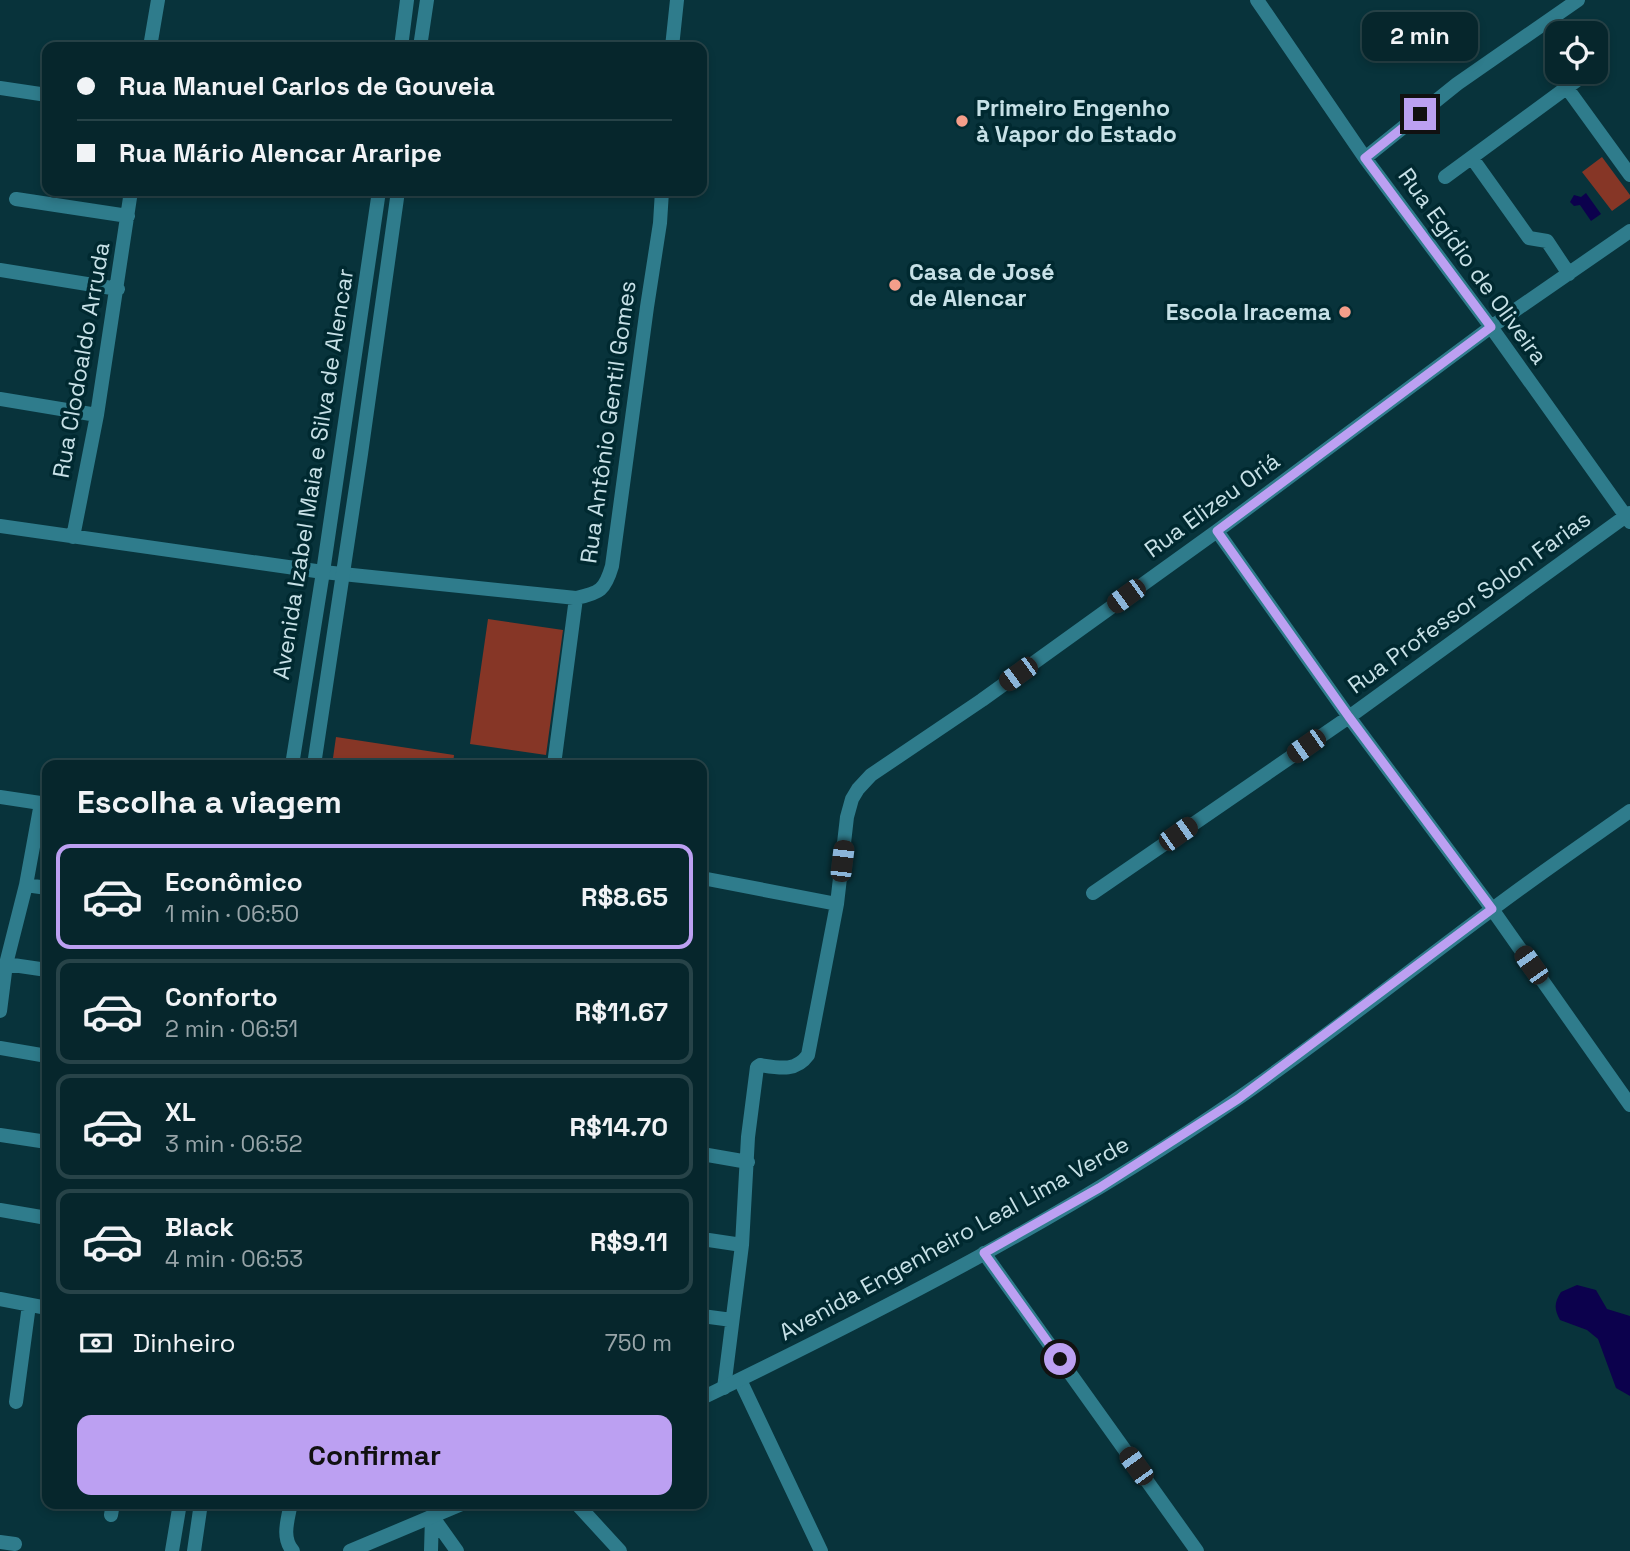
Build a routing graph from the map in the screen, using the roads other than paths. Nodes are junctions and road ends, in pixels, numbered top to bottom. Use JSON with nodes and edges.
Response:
{"nodes":[{"id":1,"x":158,"y":0,"type":"edge"},
{"id":2,"x":407,"y":0,"type":"edge"},
{"id":3,"x":427,"y":0,"type":"edge"},
{"id":4,"x":677,"y":0,"type":"edge"},
{"id":5,"x":1257,"y":0,"type":"edge"},
{"id":6,"x":1578,"y":0,"type":"edge"},
{"id":7,"x":151,"y":42,"type":"edge"},
{"id":8,"x":402,"y":42,"type":"edge"},
{"id":9,"x":421,"y":42,"type":"edge"},
{"id":10,"x":673,"y":42,"type":"edge"},
{"id":11,"x":1572,"y":84,"type":"edge"},
{"id":12,"x":0,"y":88,"type":"edge"},
{"id":13,"x":1567,"y":88,"type":"junction"},
{"id":14,"x":42,"y":94,"type":"edge"},
{"id":15,"x":1365,"y":158,"type":"junction"},
{"id":16,"x":1472,"y":158,"type":"junction"},
{"id":17,"x":1630,"y":175,"type":"edge"},
{"id":18,"x":1445,"y":177,"type":"dead end"},
{"id":19,"x":130,"y":196,"type":"edge"},
{"id":20,"x":378,"y":196,"type":"edge"},
{"id":21,"x":397,"y":196,"type":"edge"},
{"id":22,"x":662,"y":196,"type":"edge"},
{"id":23,"x":16,"y":199,"type":"dead end"},
{"id":24,"x":128,"y":216,"type":"junction"},
{"id":25,"x":1630,"y":231,"type":"edge"},
{"id":26,"x":0,"y":270,"type":"edge"},
{"id":27,"x":1569,"y":274,"type":"junction"},
{"id":28,"x":118,"y":289,"type":"junction"},
{"id":29,"x":1491,"y":327,"type":"junction"},
{"id":30,"x":0,"y":399,"type":"edge"},
{"id":31,"x":97,"y":415,"type":"junction"},
{"id":32,"x":340,"y":451,"type":"junction"},
{"id":33,"x":362,"y":454,"type":"junction"},
{"id":34,"x":1629,"y":517,"type":"edge"},
{"id":35,"x":0,"y":526,"type":"edge"},
{"id":36,"x":1217,"y":531,"type":"junction"},
{"id":37,"x":73,"y":537,"type":"junction"},
{"id":38,"x":323,"y":572,"type":"junction"},
{"id":39,"x":342,"y":574,"type":"junction"},
{"id":40,"x":576,"y":598,"type":"junction"},
{"id":41,"x":1349,"y":717,"type":"junction"},
{"id":42,"x":292,"y":760,"type":"edge"},
{"id":43,"x":315,"y":760,"type":"edge"},
{"id":44,"x":555,"y":760,"type":"edge"},
{"id":45,"x":0,"y":797,"type":"edge"},
{"id":46,"x":42,"y":804,"type":"edge"},
{"id":47,"x":1630,"y":811,"type":"edge"},
{"id":48,"x":42,"y":813,"type":"edge"},
{"id":49,"x":707,"y":879,"type":"edge"},
{"id":50,"x":26,"y":885,"type":"junction"},
{"id":51,"x":42,"y":887,"type":"edge"},
{"id":52,"x":1093,"y":893,"type":"dead end"},
{"id":53,"x":836,"y":904,"type":"junction"},
{"id":54,"x":1492,"y":909,"type":"junction"},
{"id":55,"x":6,"y":964,"type":"junction"},
{"id":56,"x":42,"y":969,"type":"edge"},
{"id":57,"x":0,"y":1011,"type":"edge"},
{"id":58,"x":0,"y":1048,"type":"edge"},
{"id":59,"x":42,"y":1055,"type":"edge"},
{"id":60,"x":1628,"y":1100,"type":"edge"},
{"id":61,"x":0,"y":1135,"type":"edge"},
{"id":62,"x":42,"y":1141,"type":"edge"},
{"id":63,"x":707,"y":1155,"type":"edge"},
{"id":64,"x":748,"y":1162,"type":"junction"},
{"id":65,"x":0,"y":1210,"type":"edge"},
{"id":66,"x":42,"y":1216,"type":"edge"},
{"id":67,"x":707,"y":1240,"type":"edge"},
{"id":68,"x":743,"y":1245,"type":"junction"},
{"id":69,"x":984,"y":1253,"type":"junction"},
{"id":70,"x":0,"y":1299,"type":"edge"},
{"id":71,"x":29,"y":1304,"type":"junction"},
{"id":72,"x":42,"y":1307,"type":"edge"},
{"id":73,"x":707,"y":1317,"type":"edge"},
{"id":74,"x":732,"y":1320,"type":"junction"},
{"id":75,"x":740,"y":1380,"type":"junction"},
{"id":76,"x":724,"y":1388,"type":"junction"},
{"id":77,"x":707,"y":1396,"type":"edge"},
{"id":78,"x":16,"y":1402,"type":"dead end"},
{"id":79,"x":179,"y":1509,"type":"edge"},
{"id":80,"x":200,"y":1509,"type":"edge"},
{"id":81,"x":289,"y":1509,"type":"edge"},
{"id":82,"x":449,"y":1509,"type":"edge"},
{"id":83,"x":582,"y":1509,"type":"edge"},
{"id":84,"x":432,"y":1516,"type":"junction"},
{"id":85,"x":0,"y":1542,"type":"edge"},
{"id":86,"x":15,"y":1544,"type":"dead end"},
{"id":87,"x":172,"y":1551,"type":"edge"},
{"id":88,"x":194,"y":1551,"type":"edge"},
{"id":89,"x":293,"y":1551,"type":"edge"},
{"id":90,"x":350,"y":1551,"type":"edge"},
{"id":91,"x":432,"y":1551,"type":"edge"},
{"id":92,"x":457,"y":1551,"type":"edge"},
{"id":93,"x":620,"y":1551,"type":"edge"},
{"id":94,"x":821,"y":1551,"type":"edge"},
{"id":95,"x":1197,"y":1551,"type":"edge"}],
"edges":[{"from":1,"to":7,"type":"street"},
{"from":2,"to":8,"type":"street"},
{"from":3,"to":9,"type":"street"},
{"from":4,"to":10,"type":"street"},
{"from":5,"to":15,"type":"street","name":"Rua Egídio de Oliveira"},
{"from":6,"to":15,"type":"street"},
{"from":11,"to":13,"type":"street"},
{"from":12,"to":14,"type":"street"},
{"from":13,"to":16,"type":"street"},
{"from":13,"to":17,"type":"street"},
{"from":15,"to":29,"type":"street","name":"Rua Egídio de Oliveira"},
{"from":16,"to":18,"type":"street"},
{"from":16,"to":27,"type":"street"},
{"from":19,"to":24,"type":"street","name":"Rua Clodoaldo Arruda"},
{"from":20,"to":32,"type":"street","name":"Avenida Izabel Maia e Silva de Alencar"},
{"from":21,"to":33,"type":"street","name":"Avenida Izabel Maia e Silva de Alencar"},
{"from":22,"to":40,"type":"street","name":"Rua Antônio Gentil Gomes"},
{"from":23,"to":24,"type":"street"},
{"from":24,"to":28,"type":"street","name":"Rua Clodoaldo Arruda"},
{"from":25,"to":27,"type":"street","name":"Rua Elizeu Oriá"},
{"from":26,"to":28,"type":"street"},
{"from":27,"to":29,"type":"street","name":"Rua Elizeu Oriá"},
{"from":28,"to":31,"type":"street","name":"Rua Clodoaldo Arruda"},
{"from":29,"to":34,"type":"street","name":"Rua Egídio de Oliveira"},
{"from":29,"to":36,"type":"street","name":"Rua Elizeu Oriá"},
{"from":30,"to":31,"type":"street"},
{"from":31,"to":37,"type":"street","name":"Rua Clodoaldo Arruda"},
{"from":32,"to":33,"type":"street"},
{"from":32,"to":38,"type":"street","name":"Avenida Izabel Maia e Silva de Alencar"},
{"from":33,"to":39,"type":"street","name":"Avenida Izabel Maia e Silva de Alencar"},
{"from":34,"to":41,"type":"street","name":"Rua Professor Solon Farias"},
{"from":35,"to":37,"type":"street"},
{"from":36,"to":41,"type":"street"},
{"from":36,"to":53,"type":"street","name":"Rua Elizeu Oriá"},
{"from":37,"to":38,"type":"street"},
{"from":38,"to":39,"type":"street"},
{"from":38,"to":42,"type":"street","name":"Avenida Izabel Maia e Silva de Alencar"},
{"from":39,"to":40,"type":"street"},
{"from":39,"to":43,"type":"street","name":"Avenida Izabel Maia e Silva de Alencar"},
{"from":40,"to":44,"type":"street"},
{"from":41,"to":52,"type":"street","name":"Rua Professor Solon Farias"},
{"from":41,"to":54,"type":"street"},
{"from":45,"to":46,"type":"street"},
{"from":47,"to":54,"type":"street","name":"Avenida Engenheiro Leal Lima Verde"},
{"from":48,"to":50,"type":"street"},
{"from":49,"to":53,"type":"street"},
{"from":50,"to":51,"type":"street"},
{"from":50,"to":55,"type":"street"},
{"from":53,"to":64,"type":"street","name":"Rua Elizeu Oriá"},
{"from":54,"to":60,"type":"street"},
{"from":54,"to":69,"type":"street","name":"Avenida Engenheiro Leal Lima Verde"},
{"from":55,"to":56,"type":"street"},
{"from":55,"to":57,"type":"street"},
{"from":58,"to":59,"type":"street"},
{"from":61,"to":62,"type":"street"},
{"from":63,"to":64,"type":"street"},
{"from":64,"to":68,"type":"street"},
{"from":65,"to":66,"type":"street"},
{"from":67,"to":68,"type":"street"},
{"from":68,"to":74,"type":"street"},
{"from":69,"to":75,"type":"street","name":"Avenida Engenheiro Leal Lima Verde"},
{"from":69,"to":95,"type":"street"},
{"from":70,"to":71,"type":"street"},
{"from":71,"to":72,"type":"street"},
{"from":71,"to":78,"type":"street"},
{"from":73,"to":74,"type":"street"},
{"from":74,"to":76,"type":"street"},
{"from":75,"to":76,"type":"street","name":"Avenida Engenheiro Leal Lima Verde"},
{"from":75,"to":94,"type":"street"},
{"from":76,"to":77,"type":"street","name":"Avenida Engenheiro Leal Lima Verde"},
{"from":79,"to":87,"type":"street"},
{"from":80,"to":88,"type":"street"},
{"from":81,"to":89,"type":"street"},
{"from":82,"to":84,"type":"street"},
{"from":83,"to":93,"type":"street"},
{"from":84,"to":90,"type":"street"},
{"from":84,"to":91,"type":"street"},
{"from":84,"to":92,"type":"street"},
{"from":85,"to":86,"type":"street"}]}
